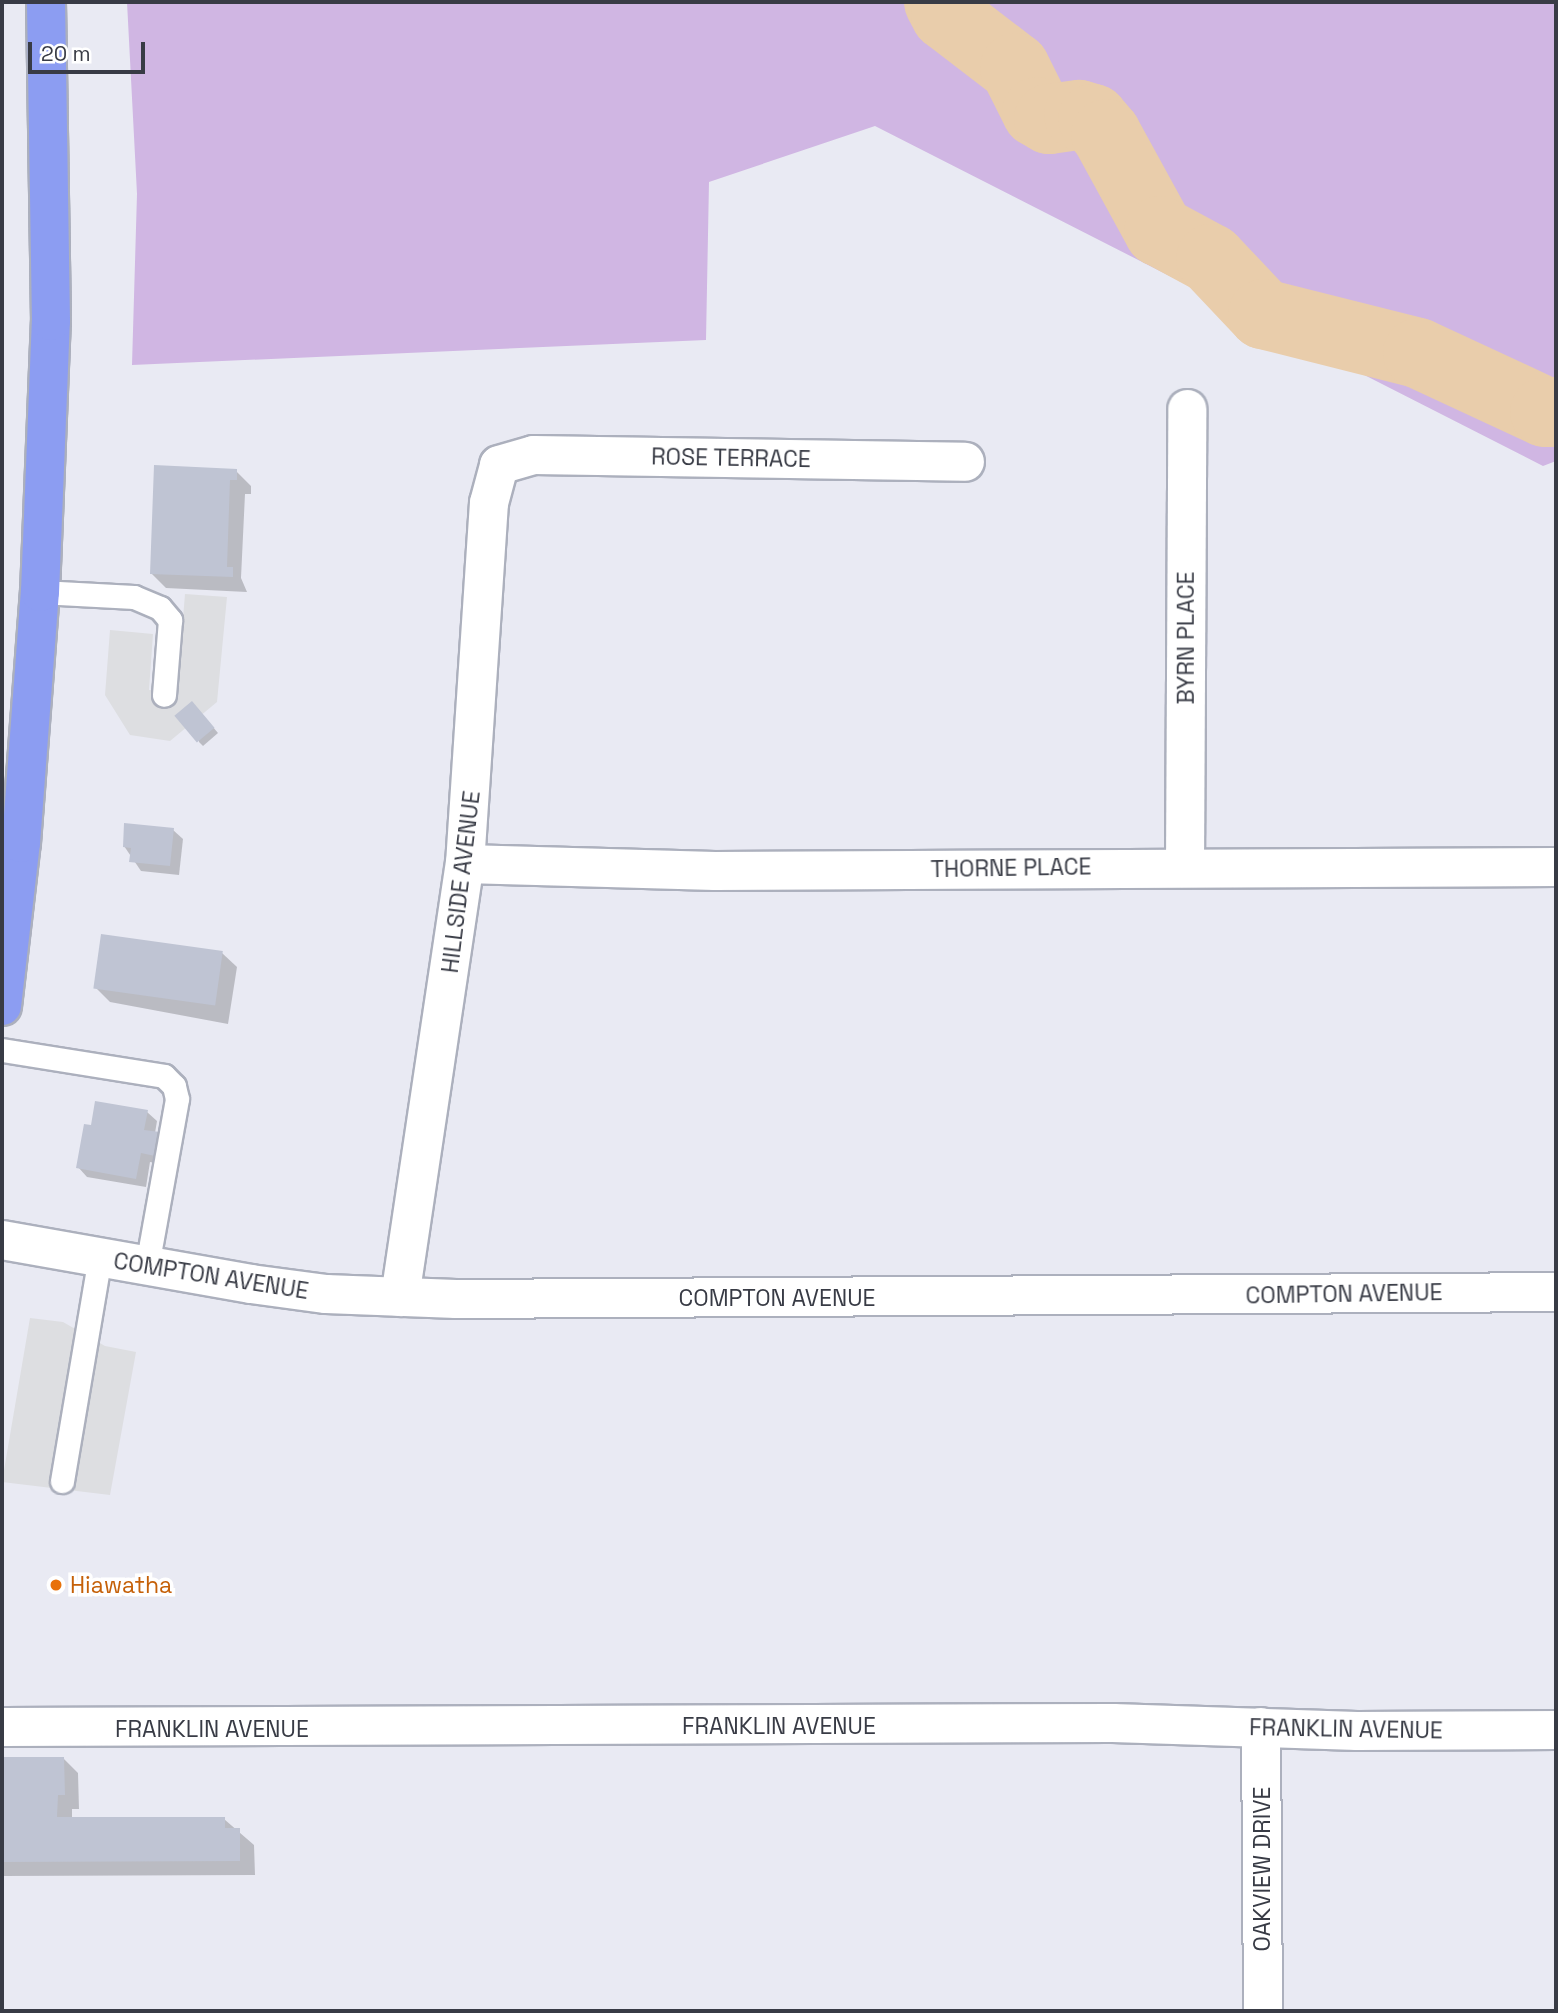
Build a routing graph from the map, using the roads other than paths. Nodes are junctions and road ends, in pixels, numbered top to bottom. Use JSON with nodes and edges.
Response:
{"nodes":[{"id":1,"x":46,"y":2,"type":"edge"},
{"id":2,"x":1187,"y":409,"type":"dead end"},
{"id":3,"x":965,"y":461,"type":"dead end"},
{"id":4,"x":499,"y":465,"type":"joint"},
{"id":5,"x":40,"y":592,"type":"junction"},
{"id":6,"x":164,"y":695,"type":"dead end"},
{"id":7,"x":465,"y":864,"type":"junction"},
{"id":8,"x":1185,"y":866,"type":"junction"},
{"id":9,"x":1556,"y":867,"type":"edge"},
{"id":10,"x":2,"y":1006,"type":"edge"},
{"id":11,"x":2,"y":1050,"type":"edge"},
{"id":12,"x":2,"y":1240,"type":"edge"},
{"id":13,"x":100,"y":1257,"type":"junction"},
{"id":14,"x":147,"y":1266,"type":"junction"},
{"id":15,"x":1556,"y":1292,"type":"edge"},
{"id":16,"x":400,"y":1297,"type":"junction"},
{"id":17,"x":62,"y":1481,"type":"dead end"},
{"id":18,"x":2,"y":1727,"type":"edge"},
{"id":19,"x":1261,"y":1727,"type":"junction"},
{"id":20,"x":1556,"y":1730,"type":"edge"},
{"id":21,"x":1263,"y":2011,"type":"edge"}],
"edges":[{"from":1,"to":5,"type":"highway"},
{"from":2,"to":8,"type":"street","name":"BYRN PLACE"},
{"from":3,"to":4,"type":"street","name":"ROSE TERRACE"},
{"from":4,"to":7,"type":"street","name":"HILLSIDE AVENUE"},
{"from":5,"to":6,"type":"lane"},
{"from":5,"to":10,"type":"highway"},
{"from":7,"to":8,"type":"street","name":"THORNE PLACE"},
{"from":7,"to":16,"type":"street","name":"HILLSIDE AVENUE"},
{"from":8,"to":9,"type":"street","name":"THORNE PLACE"},
{"from":11,"to":14,"type":"lane"},
{"from":12,"to":13,"type":"street","name":"COMPTON AVENUE"},
{"from":13,"to":14,"type":"street","name":"COMPTON AVENUE"},
{"from":13,"to":17,"type":"lane"},
{"from":14,"to":16,"type":"street","name":"COMPTON AVENUE"},
{"from":15,"to":16,"type":"street","name":"COMPTON AVENUE"},
{"from":18,"to":19,"type":"street","name":"FRANKLIN AVENUE"},
{"from":19,"to":20,"type":"street","name":"FRANKLIN AVENUE"},
{"from":19,"to":21,"type":"street","name":"OAKVIEW DRIVE"}]}
